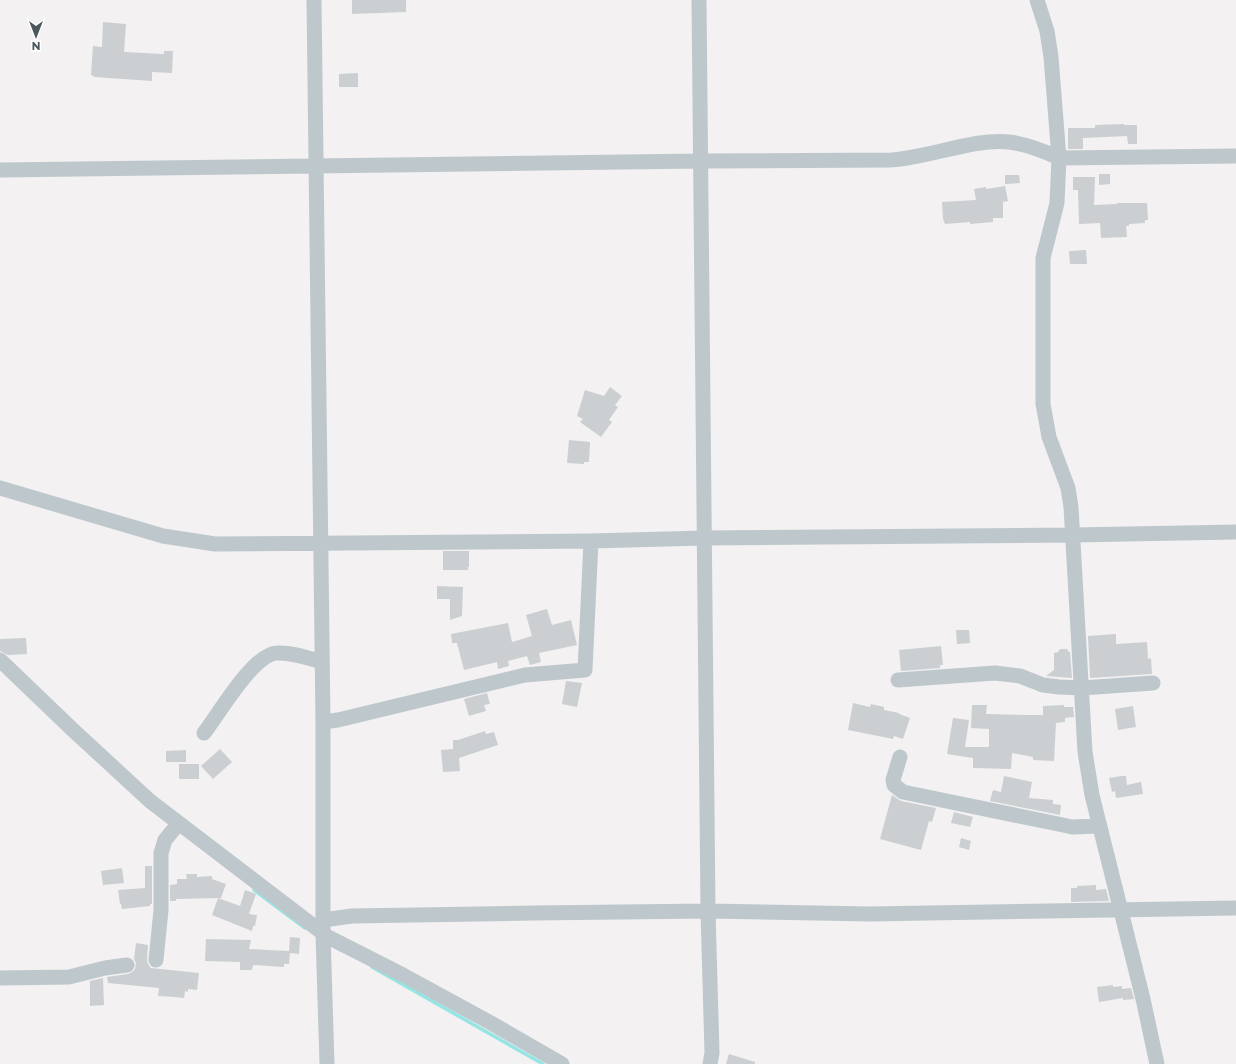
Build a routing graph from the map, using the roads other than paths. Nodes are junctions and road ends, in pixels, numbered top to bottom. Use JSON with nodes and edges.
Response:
{"nodes":[{"id":1,"x":314,"y":0,"type":"edge"},
{"id":2,"x":699,"y":0,"type":"edge"},
{"id":3,"x":1037,"y":0,"type":"edge"},
{"id":4,"x":1236,"y":156,"type":"edge"},
{"id":5,"x":1059,"y":158,"type":"junction"},
{"id":6,"x":700,"y":161,"type":"junction"},
{"id":7,"x":316,"y":166,"type":"junction"},
{"id":8,"x":0,"y":170,"type":"edge"},
{"id":9,"x":0,"y":488,"type":"edge"},
{"id":10,"x":1236,"y":532,"type":"edge"},
{"id":11,"x":1073,"y":535,"type":"junction"},
{"id":12,"x":704,"y":538,"type":"junction"},
{"id":13,"x":591,"y":541,"type":"junction"},
{"id":14,"x":321,"y":544,"type":"junction"},
{"id":15,"x":0,"y":660,"type":"edge"},
{"id":16,"x":322,"y":662,"type":"junction"},
{"id":17,"x":898,"y":680,"type":"dead end"},
{"id":18,"x":1153,"y":683,"type":"dead end"},
{"id":19,"x":1082,"y":688,"type":"junction"},
{"id":20,"x":323,"y":722,"type":"junction"},
{"id":21,"x":204,"y":733,"type":"dead end"},
{"id":22,"x":900,"y":757,"type":"dead end"},
{"id":23,"x":179,"y":823,"type":"junction"},
{"id":24,"x":1099,"y":826,"type":"junction"},
{"id":25,"x":1236,"y":908,"type":"edge"},
{"id":26,"x":1120,"y":910,"type":"junction"},
{"id":27,"x":708,"y":911,"type":"junction"},
{"id":28,"x":322,"y":926,"type":"junction"},
{"id":29,"x":156,"y":960,"type":"dead end"},
{"id":30,"x":127,"y":966,"type":"dead end"},
{"id":31,"x":0,"y":978,"type":"edge"},
{"id":32,"x":327,"y":1064,"type":"edge"},
{"id":33,"x":562,"y":1064,"type":"edge"},
{"id":34,"x":710,"y":1064,"type":"edge"},
{"id":35,"x":1157,"y":1064,"type":"edge"}],
"edges":[{"from":1,"to":7,"type":"street"},
{"from":2,"to":6,"type":"street"},
{"from":3,"to":5,"type":"street"},
{"from":4,"to":5,"type":"street"},
{"from":5,"to":6,"type":"street"},
{"from":5,"to":11,"type":"street"},
{"from":6,"to":7,"type":"street"},
{"from":6,"to":12,"type":"street"},
{"from":7,"to":8,"type":"street"},
{"from":7,"to":14,"type":"street"},
{"from":9,"to":14,"type":"street"},
{"from":10,"to":11,"type":"street"},
{"from":11,"to":12,"type":"street"},
{"from":11,"to":19,"type":"street"},
{"from":12,"to":13,"type":"street"},
{"from":12,"to":27,"type":"street"},
{"from":13,"to":14,"type":"street"},
{"from":13,"to":20,"type":"street"},
{"from":14,"to":16,"type":"street"},
{"from":15,"to":23,"type":"street"},
{"from":16,"to":20,"type":"street"},
{"from":16,"to":21,"type":"street"},
{"from":17,"to":19,"type":"street"},
{"from":18,"to":19,"type":"street"},
{"from":19,"to":24,"type":"street"},
{"from":20,"to":28,"type":"street"},
{"from":22,"to":24,"type":"street"},
{"from":23,"to":28,"type":"street"},
{"from":23,"to":29,"type":"street"},
{"from":24,"to":26,"type":"street"},
{"from":25,"to":26,"type":"street"},
{"from":26,"to":27,"type":"street"},
{"from":26,"to":35,"type":"street"},
{"from":27,"to":28,"type":"street"},
{"from":27,"to":34,"type":"street"},
{"from":28,"to":32,"type":"street"},
{"from":28,"to":33,"type":"street"},
{"from":30,"to":31,"type":"street"}]}
